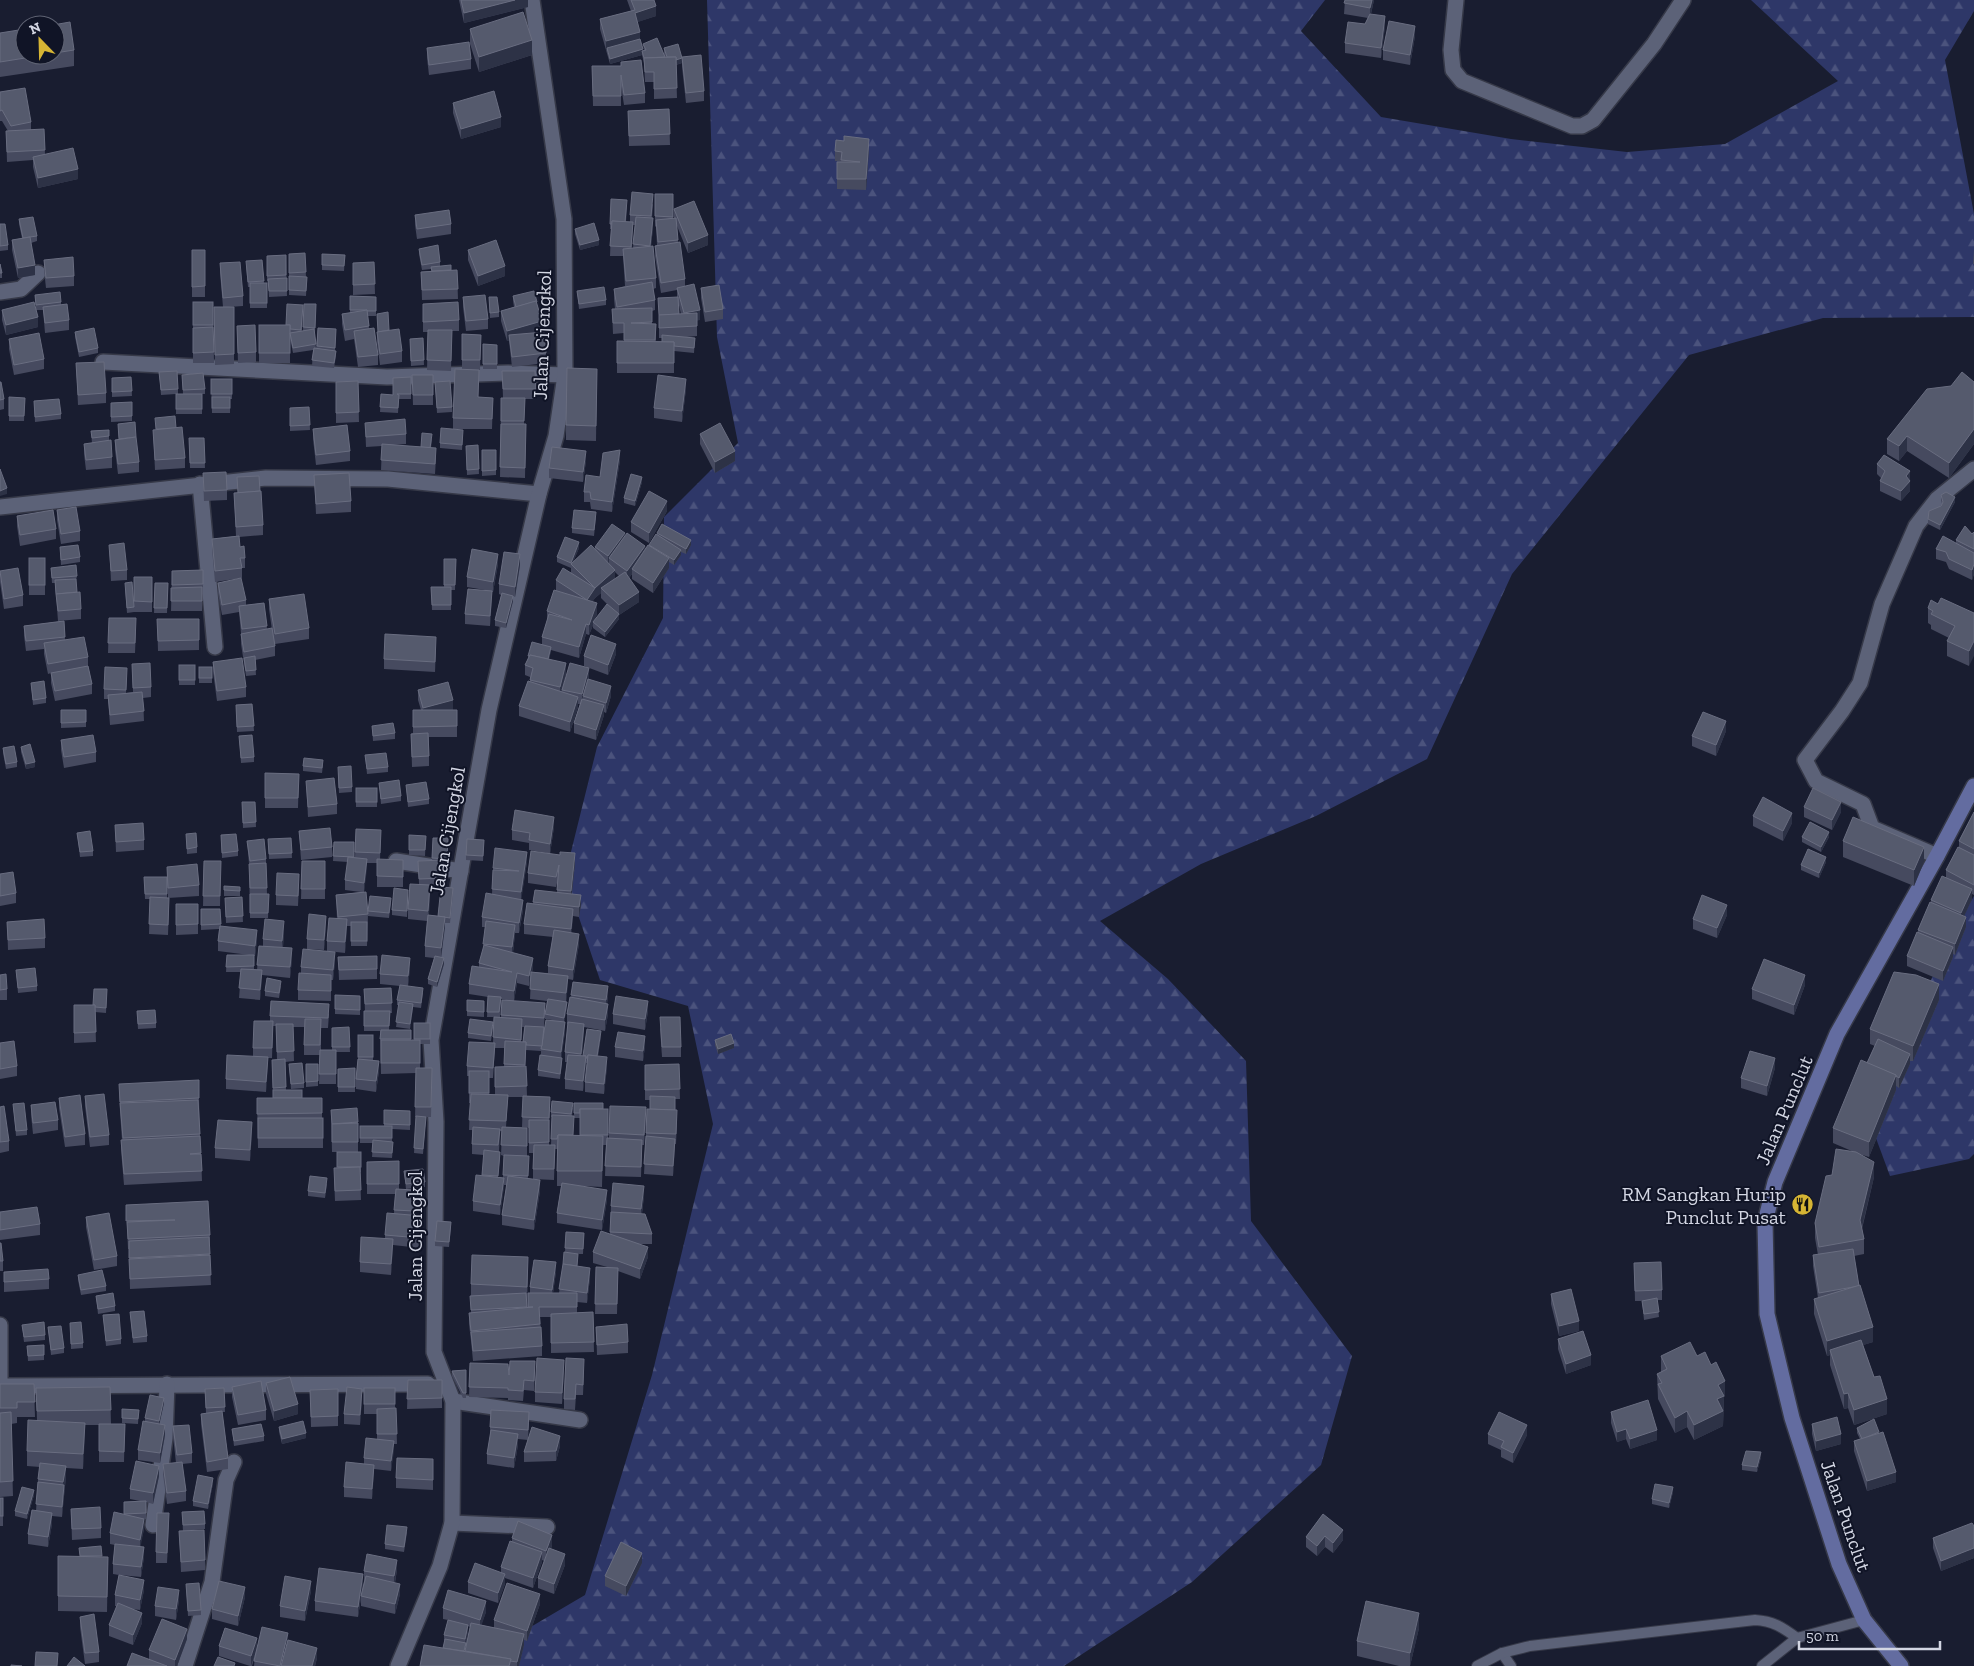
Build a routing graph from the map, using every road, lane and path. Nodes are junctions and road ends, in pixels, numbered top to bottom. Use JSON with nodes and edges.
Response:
{"nodes":[{"id":1,"x":532,"y":0,"type":"edge"},
{"id":2,"x":1456,"y":0,"type":"edge"},
{"id":3,"x":1683,"y":0,"type":"edge"},
{"id":4,"x":38,"y":273,"type":"dead end"},
{"id":5,"x":0,"y":292,"type":"edge"},
{"id":6,"x":103,"y":362,"type":"edge"},
{"id":7,"x":565,"y":375,"type":"junction"},
{"id":8,"x":1974,"y":469,"type":"edge"},
{"id":9,"x":200,"y":484,"type":"junction"},
{"id":10,"x":539,"y":494,"type":"junction"},
{"id":11,"x":0,"y":508,"type":"edge"},
{"id":12,"x":215,"y":647,"type":"dead end"},
{"id":13,"x":1974,"y":786,"type":"edge"},
{"id":14,"x":1937,"y":856,"type":"junction"},
{"id":15,"x":396,"y":861,"type":"edge"},
{"id":16,"x":460,"y":871,"type":"junction"},
{"id":17,"x":0,"y":1325,"type":"edge"},
{"id":18,"x":167,"y":1384,"type":"junction"},
{"id":19,"x":446,"y":1384,"type":"junction"},
{"id":20,"x":453,"y":1401,"type":"junction"},
{"id":21,"x":580,"y":1420,"type":"dead end"},
{"id":22,"x":234,"y":1462,"type":"dead end"},
{"id":23,"x":452,"y":1523,"type":"junction"},
{"id":24,"x":153,"y":1525,"type":"dead end"},
{"id":25,"x":547,"y":1528,"type":"dead end"},
{"id":26,"x":1864,"y":1620,"type":"junction"},
{"id":27,"x":1797,"y":1638,"type":"junction"},
{"id":28,"x":1502,"y":1653,"type":"junction"},
{"id":29,"x":185,"y":1666,"type":"edge"},
{"id":30,"x":398,"y":1666,"type":"edge"},
{"id":31,"x":1477,"y":1666,"type":"edge"},
{"id":32,"x":1511,"y":1666,"type":"edge"},
{"id":33,"x":1762,"y":1666,"type":"edge"},
{"id":34,"x":1901,"y":1666,"type":"edge"}],
"edges":[{"from":1,"to":7,"type":"street","name":"Jalan Cijengkol"},
{"from":2,"to":3,"type":"street"},
{"from":4,"to":5,"type":"street"},
{"from":6,"to":7,"type":"street"},
{"from":7,"to":10,"type":"street","name":"Jalan Cijengkol"},
{"from":8,"to":14,"type":"street"},
{"from":9,"to":10,"type":"street"},
{"from":9,"to":11,"type":"street"},
{"from":9,"to":12,"type":"street"},
{"from":10,"to":16,"type":"street","name":"Jalan Cijengkol"},
{"from":13,"to":14,"type":"main road","name":"Jalan Punclut"},
{"from":14,"to":26,"type":"main road","name":"Jalan Punclut"},
{"from":15,"to":16,"type":"street"},
{"from":16,"to":19,"type":"street","name":"Jalan Cijengkol"},
{"from":17,"to":18,"type":"street"},
{"from":18,"to":19,"type":"street"},
{"from":18,"to":24,"type":"street"},
{"from":19,"to":20,"type":"street","name":"Jalan Cijengkol"},
{"from":20,"to":21,"type":"street"},
{"from":20,"to":23,"type":"street","name":"Jalan Cijengkol"},
{"from":22,"to":29,"type":"street"},
{"from":23,"to":25,"type":"street"},
{"from":23,"to":30,"type":"street","name":"Jalan Cijengkol"},
{"from":26,"to":27,"type":"lane"},
{"from":26,"to":34,"type":"main road","name":"Jalan Punclut"},
{"from":27,"to":28,"type":"lane"},
{"from":27,"to":33,"type":"lane"},
{"from":28,"to":31,"type":"lane"},
{"from":28,"to":32,"type":"lane"}]}
